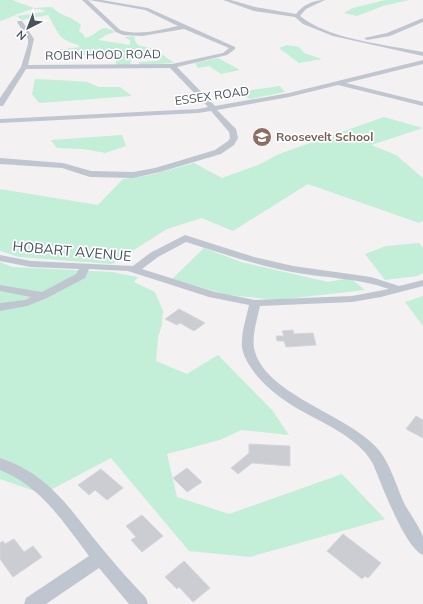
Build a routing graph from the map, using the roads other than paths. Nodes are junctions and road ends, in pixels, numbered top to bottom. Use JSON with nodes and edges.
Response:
{"nodes":[{"id":1,"x":85,"y":0,"type":"edge"},
{"id":2,"x":92,"y":0,"type":"edge"},
{"id":3,"x":226,"y":0,"type":"edge"},
{"id":4,"x":322,"y":0,"type":"edge"},
{"id":5,"x":297,"y":16,"type":"junction"},
{"id":6,"x":423,"y":20,"type":"edge"},
{"id":7,"x":20,"y":22,"type":"dead end"},
{"id":8,"x":183,"y":27,"type":"junction"},
{"id":9,"x":388,"y":35,"type":"junction"},
{"id":10,"x":355,"y":39,"type":"junction"},
{"id":11,"x":392,"y":47,"type":"junction"},
{"id":12,"x":423,"y":54,"type":"edge"},
{"id":13,"x":423,"y":62,"type":"edge"},
{"id":14,"x":172,"y":66,"type":"junction"},
{"id":15,"x":24,"y":67,"type":"junction"},
{"id":16,"x":335,"y":82,"type":"junction"},
{"id":17,"x":0,"y":104,"type":"edge"},
{"id":18,"x":423,"y":104,"type":"edge"},
{"id":19,"x":212,"y":108,"type":"junction"},
{"id":20,"x":0,"y":121,"type":"edge"},
{"id":21,"x":0,"y":161,"type":"edge"},
{"id":22,"x":0,"y":258,"type":"edge"},
{"id":23,"x":85,"y":266,"type":"junction"},
{"id":24,"x":134,"y":270,"type":"junction"},
{"id":25,"x":423,"y":283,"type":"edge"},
{"id":26,"x":0,"y":288,"type":"edge"},
{"id":27,"x":398,"y":290,"type":"junction"},
{"id":28,"x":43,"y":296,"type":"junction"},
{"id":29,"x":255,"y":302,"type":"junction"},
{"id":30,"x":0,"y":307,"type":"edge"},
{"id":31,"x":0,"y":464,"type":"edge"},
{"id":32,"x":423,"y":548,"type":"edge"},
{"id":33,"x":100,"y":558,"type":"junction"},
{"id":34,"x":32,"y":604,"type":"edge"},
{"id":35,"x":140,"y":604,"type":"edge"}],
"edges":[{"from":1,"to":8,"type":"street"},
{"from":2,"to":8,"type":"street"},
{"from":3,"to":5,"type":"street"},
{"from":4,"to":5,"type":"street"},
{"from":5,"to":10,"type":"street"},
{"from":6,"to":9,"type":"street"},
{"from":7,"to":15,"type":"street"},
{"from":8,"to":14,"type":"street"},
{"from":9,"to":10,"type":"street"},
{"from":9,"to":11,"type":"street"},
{"from":10,"to":11,"type":"street"},
{"from":11,"to":12,"type":"street"},
{"from":13,"to":16,"type":"street","name":"ESSEX ROAD"},
{"from":14,"to":15,"type":"street","name":"ROBIN HOOD ROAD"},
{"from":14,"to":19,"type":"street","name":"ROBIN HOOD ROAD"},
{"from":15,"to":17,"type":"street"},
{"from":16,"to":18,"type":"street"},
{"from":16,"to":19,"type":"street","name":"ESSEX ROAD"},
{"from":19,"to":20,"type":"street","name":"ESSEX ROAD"},
{"from":19,"to":21,"type":"street","name":"ROBIN HOOD ROAD"},
{"from":22,"to":23,"type":"street","name":"HOBART AVENUE"},
{"from":23,"to":24,"type":"street","name":"HOBART AVENUE"},
{"from":23,"to":28,"type":"street"},
{"from":24,"to":27,"type":"street"},
{"from":24,"to":29,"type":"street","name":"HOBART AVENUE"},
{"from":25,"to":27,"type":"street","name":"HOBART AVENUE"},
{"from":26,"to":28,"type":"street"},
{"from":27,"to":29,"type":"street","name":"HOBART AVENUE"},
{"from":28,"to":30,"type":"street"},
{"from":29,"to":32,"type":"street"},
{"from":31,"to":33,"type":"street"},
{"from":33,"to":34,"type":"street"},
{"from":33,"to":35,"type":"street"}]}
